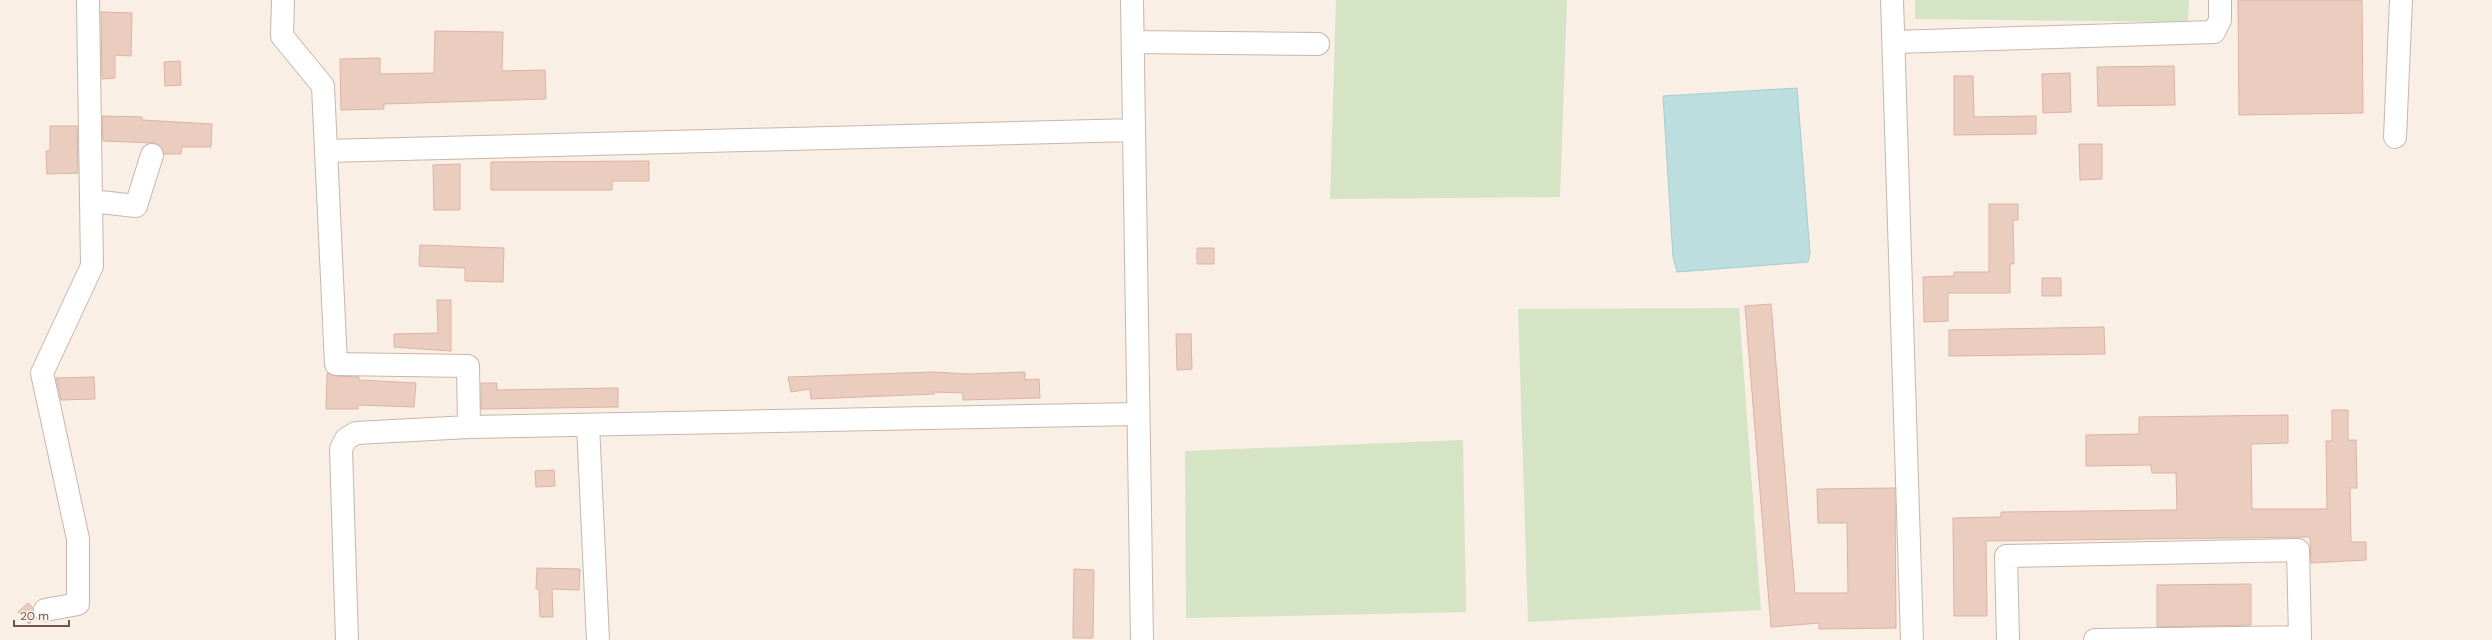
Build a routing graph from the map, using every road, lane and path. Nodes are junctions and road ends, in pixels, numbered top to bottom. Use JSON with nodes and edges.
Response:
{"nodes":[{"id":1,"x":88,"y":0,"type":"edge"},
{"id":2,"x":283,"y":0,"type":"edge"},
{"id":3,"x":1132,"y":0,"type":"edge"},
{"id":4,"x":1892,"y":0,"type":"edge"},
{"id":5,"x":2220,"y":0,"type":"edge"},
{"id":6,"x":2402,"y":0,"type":"edge"},
{"id":7,"x":1133,"y":42,"type":"junction"},
{"id":8,"x":1894,"y":42,"type":"junction"},
{"id":9,"x":1318,"y":44,"type":"dead end"},
{"id":10,"x":1134,"y":130,"type":"junction"},
{"id":11,"x":2395,"y":137,"type":"dead end"},
{"id":12,"x":326,"y":151,"type":"junction"},
{"id":13,"x":152,"y":155,"type":"dead end"},
{"id":14,"x":91,"y":201,"type":"junction"},
{"id":15,"x":1138,"y":414,"type":"junction"},
{"id":16,"x":588,"y":425,"type":"junction"},
{"id":17,"x":469,"y":427,"type":"junction"},
{"id":18,"x":45,"y":610,"type":"dead end"},
{"id":19,"x":347,"y":640,"type":"edge"},
{"id":20,"x":598,"y":640,"type":"edge"},
{"id":21,"x":1142,"y":640,"type":"edge"},
{"id":22,"x":1912,"y":640,"type":"edge"},
{"id":23,"x":2008,"y":640,"type":"edge"},
{"id":24,"x":2095,"y":640,"type":"edge"},
{"id":25,"x":2147,"y":640,"type":"edge"}],
"edges":[{"from":1,"to":14,"type":"street"},
{"from":2,"to":12,"type":"street"},
{"from":3,"to":7,"type":"street"},
{"from":4,"to":8,"type":"street"},
{"from":5,"to":8,"type":"street"},
{"from":6,"to":11,"type":"street"},
{"from":7,"to":9,"type":"street"},
{"from":7,"to":10,"type":"street"},
{"from":8,"to":22,"type":"street"},
{"from":10,"to":12,"type":"street"},
{"from":10,"to":15,"type":"street"},
{"from":12,"to":17,"type":"street"},
{"from":13,"to":14,"type":"street"},
{"from":14,"to":18,"type":"street"},
{"from":15,"to":16,"type":"street"},
{"from":15,"to":21,"type":"street"},
{"from":16,"to":17,"type":"street"},
{"from":16,"to":20,"type":"street"},
{"from":17,"to":19,"type":"street"},
{"from":23,"to":25,"type":"street"},
{"from":24,"to":25,"type":"street"}]}
